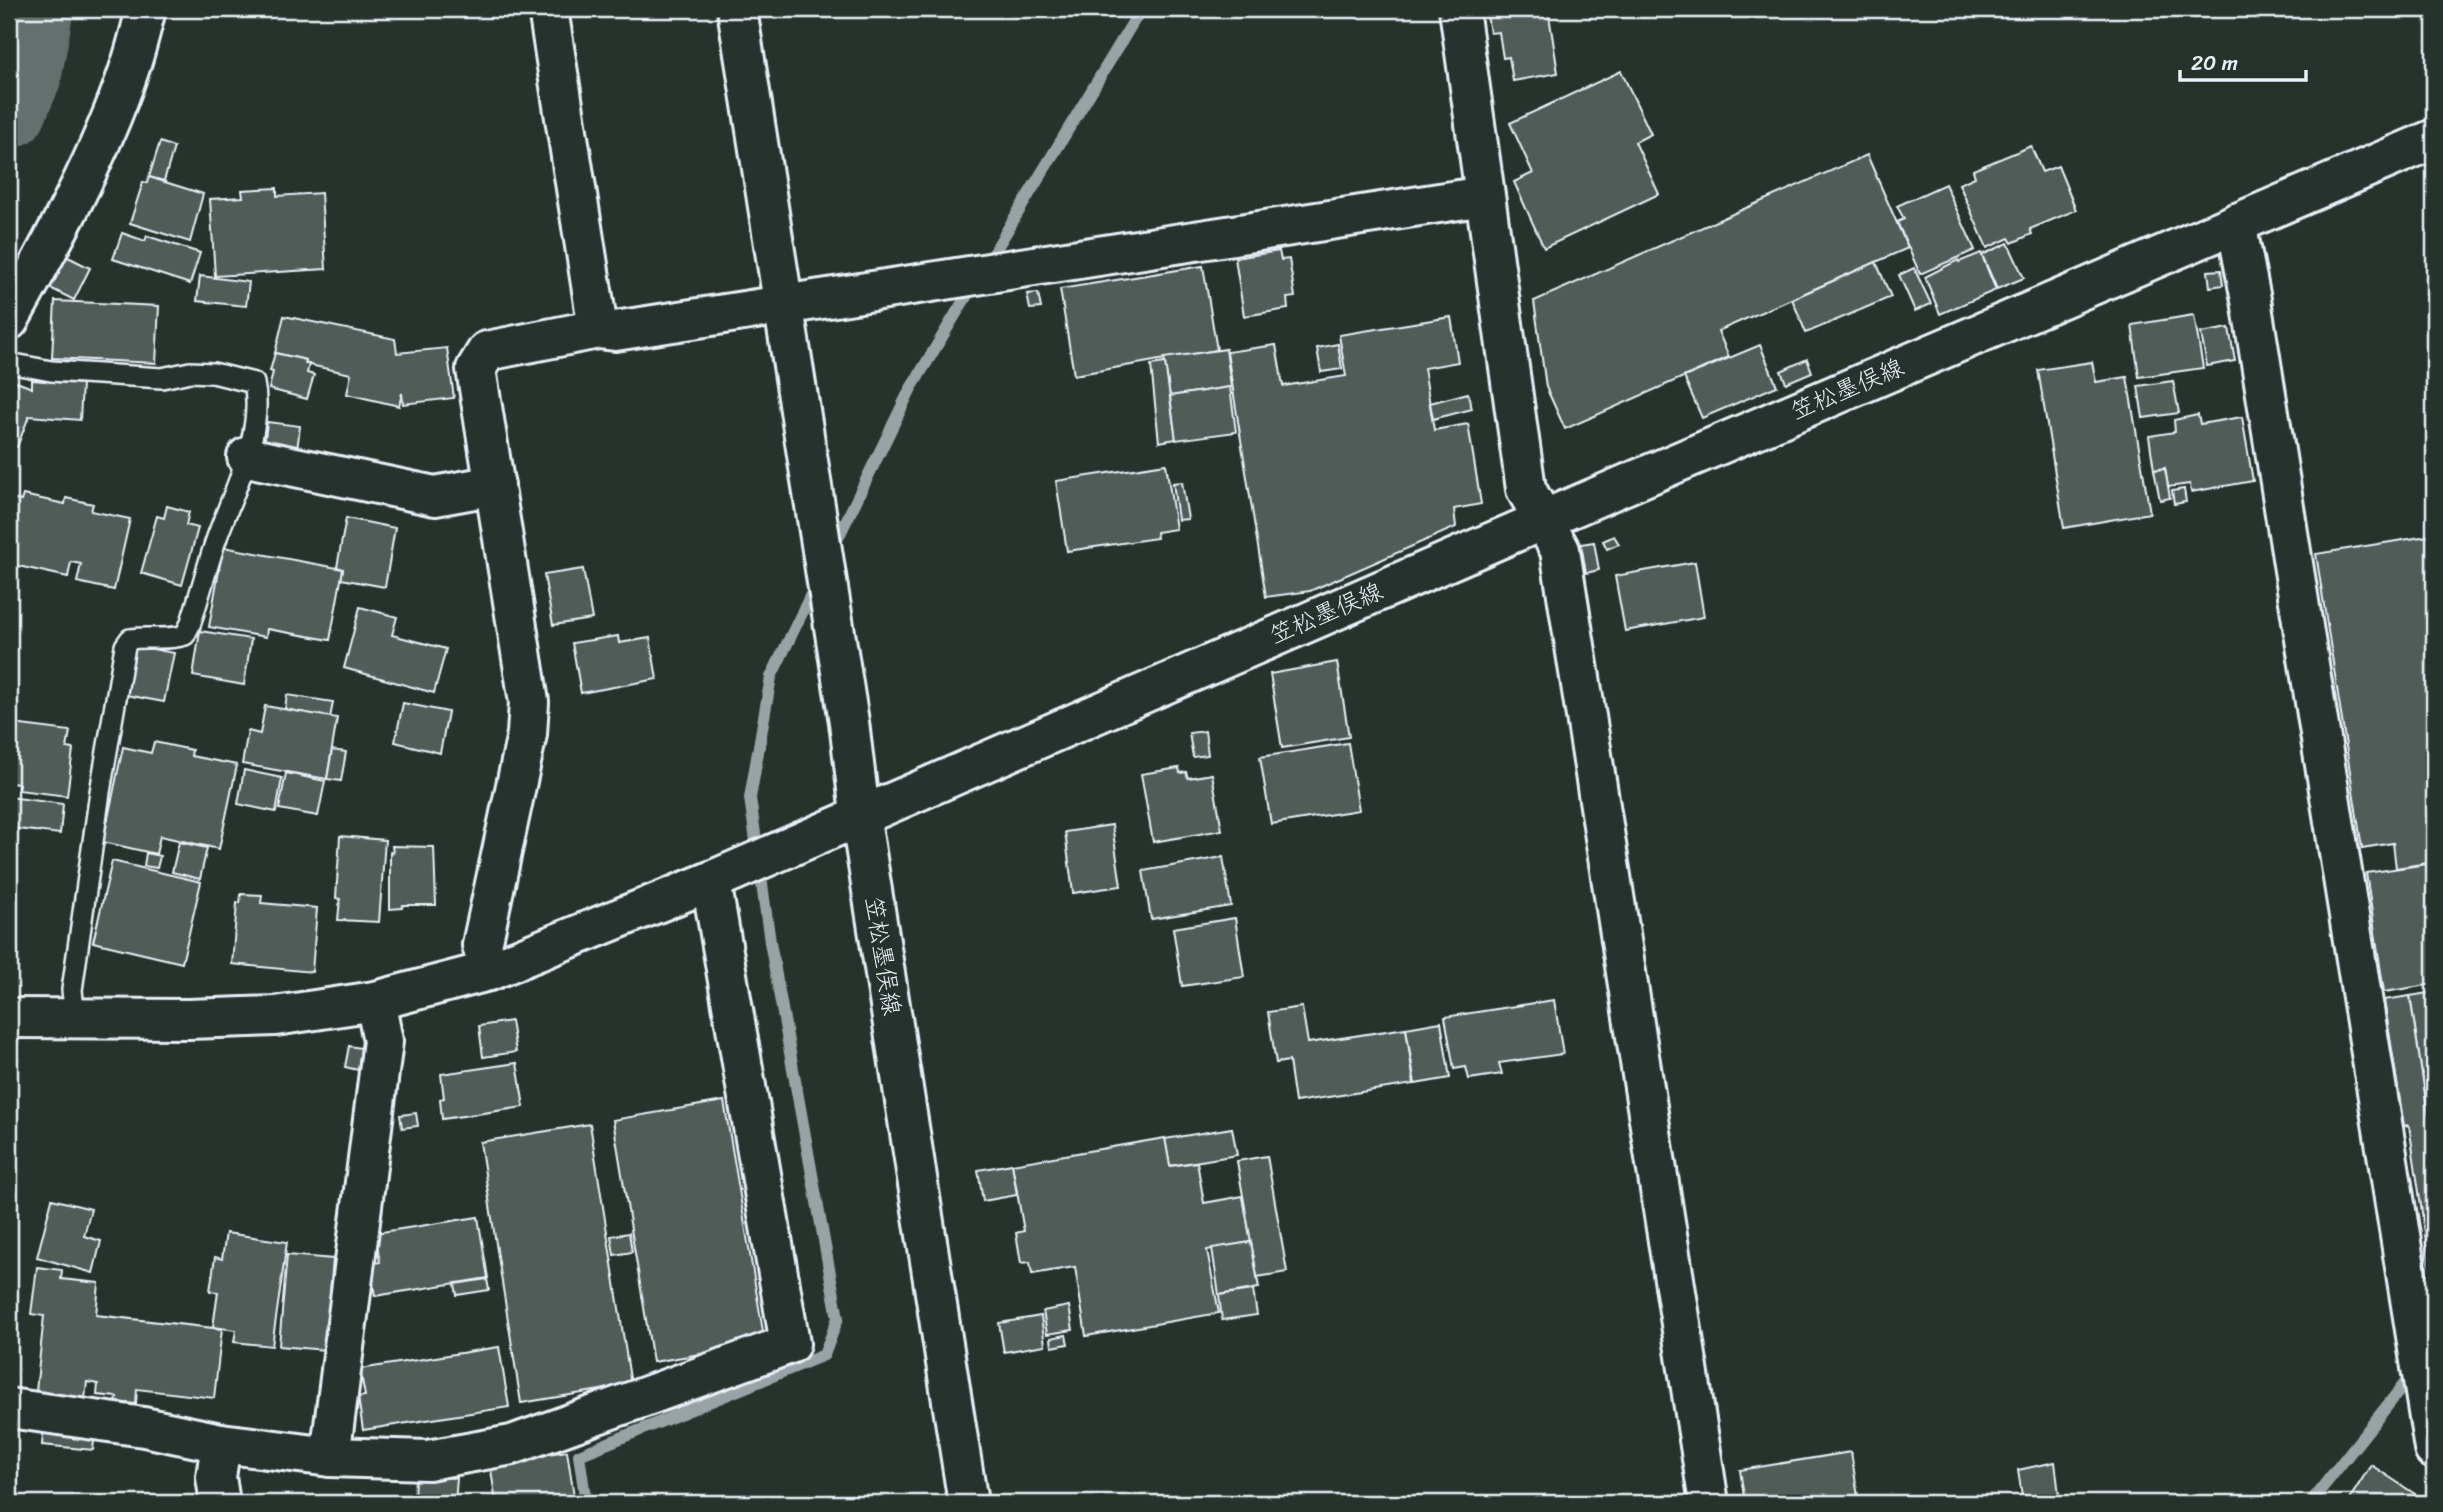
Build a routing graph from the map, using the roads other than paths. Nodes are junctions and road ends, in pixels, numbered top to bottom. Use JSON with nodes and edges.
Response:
{"nodes":[{"id":1,"x":146,"y":9,"type":"edge"},
{"id":2,"x":548,"y":9,"type":"edge"},
{"id":3,"x":737,"y":9,"type":"edge"},
{"id":4,"x":1459,"y":9,"type":"edge"},
{"id":5,"x":2434,"y":139,"type":"edge"},
{"id":6,"x":1485,"y":196,"type":"junction"},
{"id":7,"x":2236,"y":223,"type":"junction"},
{"id":8,"x":784,"y":306,"type":"junction"},
{"id":9,"x":9,"y":320,"type":"edge"},
{"id":10,"x":598,"y":329,"type":"junction"},
{"id":11,"x":9,"y":363,"type":"edge"},
{"id":12,"x":247,"y":457,"type":"junction"},
{"id":13,"x":495,"y":485,"type":"junction"},
{"id":14,"x":1543,"y":520,"type":"junction"},
{"id":15,"x":860,"y":814,"type":"junction"},
{"id":16,"x":710,"y":881,"type":"junction"},
{"id":17,"x":489,"y":971,"type":"junction"},
{"id":18,"x":375,"y":1001,"type":"junction"},
{"id":19,"x":9,"y":1018,"type":"edge"},
{"id":20,"x":75,"y":1018,"type":"junction"},
{"id":21,"x":9,"y":1408,"type":"edge"},
{"id":22,"x":221,"y":1443,"type":"junction"},
{"id":23,"x":2434,"y":1449,"type":"edge"},
{"id":24,"x":330,"y":1457,"type":"junction"},
{"id":25,"x":220,"y":1503,"type":"edge"},
{"id":26,"x":968,"y":1503,"type":"edge"},
{"id":27,"x":1709,"y":1503,"type":"edge"}],
"edges":[{"from":1,"to":9,"type":"street"},
{"from":2,"to":10,"type":"street"},
{"from":3,"to":8,"type":"street"},
{"from":4,"to":6,"type":"street"},
{"from":5,"to":7,"type":"street","name":"笠松墨俣線"},
{"from":6,"to":8,"type":"street"},
{"from":6,"to":14,"type":"street"},
{"from":7,"to":14,"type":"street","name":"笠松墨俣線"},
{"from":7,"to":23,"type":"street"},
{"from":8,"to":10,"type":"street"},
{"from":8,"to":15,"type":"street"},
{"from":10,"to":13,"type":"street"},
{"from":11,"to":12,"type":"lane"},
{"from":12,"to":13,"type":"street"},
{"from":12,"to":20,"type":"lane"},
{"from":13,"to":17,"type":"street"},
{"from":14,"to":15,"type":"street","name":"笠松墨俣線"},
{"from":14,"to":27,"type":"street"},
{"from":15,"to":16,"type":"street"},
{"from":15,"to":26,"type":"street","name":"笠松墨俣線"},
{"from":16,"to":17,"type":"street"},
{"from":16,"to":24,"type":"street"},
{"from":17,"to":18,"type":"street"},
{"from":18,"to":20,"type":"street"},
{"from":18,"to":24,"type":"street"},
{"from":19,"to":20,"type":"street"},
{"from":21,"to":22,"type":"street"},
{"from":22,"to":24,"type":"street"},
{"from":22,"to":25,"type":"street"}]}
